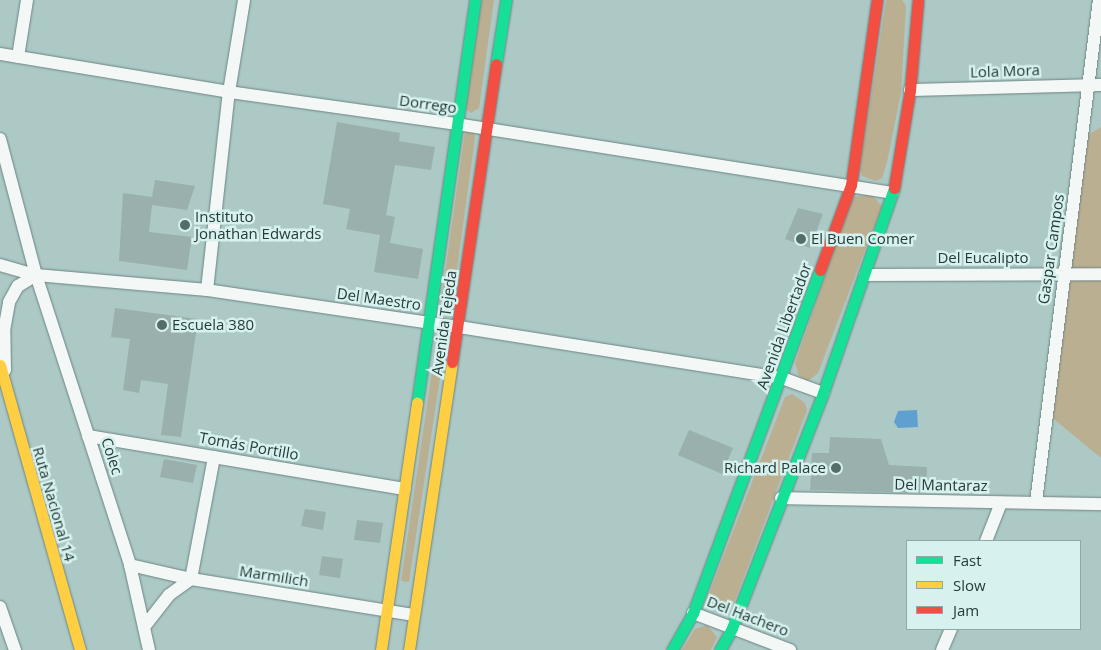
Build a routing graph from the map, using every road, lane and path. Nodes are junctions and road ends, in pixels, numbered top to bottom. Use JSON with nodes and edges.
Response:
{"nodes":[{"id":1,"x":27,"y":0,"type":"edge"},
{"id":2,"x":244,"y":0,"type":"edge"},
{"id":3,"x":475,"y":0,"type":"edge"},
{"id":4,"x":506,"y":0,"type":"edge"},
{"id":5,"x":877,"y":0,"type":"edge"},
{"id":6,"x":918,"y":0,"type":"edge"},
{"id":7,"x":1098,"y":0,"type":"edge"},
{"id":8,"x":0,"y":54,"type":"edge"},
{"id":9,"x":18,"y":57,"type":"junction"},
{"id":10,"x":1095,"y":85,"type":"edge"},
{"id":11,"x":910,"y":90,"type":"junction"},
{"id":12,"x":229,"y":92,"type":"junction"},
{"id":13,"x":457,"y":124,"type":"junction"},
{"id":14,"x":486,"y":129,"type":"junction"},
{"id":15,"x":0,"y":138,"type":"edge"},
{"id":16,"x":851,"y":185,"type":"junction"},
{"id":17,"x":893,"y":193,"type":"junction"},
{"id":18,"x":0,"y":265,"type":"edge"},
{"id":19,"x":1064,"y":274,"type":"junction"},
{"id":20,"x":1101,"y":274,"type":"edge"},
{"id":21,"x":36,"y":275,"type":"junction"},
{"id":22,"x":865,"y":276,"type":"junction"},
{"id":23,"x":208,"y":290,"type":"junction"},
{"id":24,"x":429,"y":323,"type":"junction"},
{"id":25,"x":459,"y":327,"type":"junction"},
{"id":26,"x":0,"y":365,"type":"edge"},
{"id":27,"x":782,"y":378,"type":"junction"},
{"id":28,"x":3,"y":385,"type":"edge"},
{"id":29,"x":823,"y":393,"type":"junction"},
{"id":30,"x":88,"y":436,"type":"junction"},
{"id":31,"x":214,"y":457,"type":"junction"},
{"id":32,"x":405,"y":489,"type":"junction"},
{"id":33,"x":781,"y":498,"type":"junction"},
{"id":34,"x":1036,"y":502,"type":"junction"},
{"id":35,"x":1001,"y":503,"type":"junction"},
{"id":36,"x":1101,"y":504,"type":"edge"},
{"id":37,"x":986,"y":540,"type":"edge"},
{"id":38,"x":130,"y":566,"type":"junction"},
{"id":39,"x":191,"y":579,"type":"junction"},
{"id":40,"x":0,"y":607,"type":"edge"},
{"id":41,"x":387,"y":610,"type":"junction"},
{"id":42,"x":693,"y":613,"type":"junction"},
{"id":43,"x":413,"y":615,"type":"junction"},
{"id":44,"x":144,"y":627,"type":"junction"},
{"id":45,"x":732,"y":628,"type":"junction"},
{"id":46,"x":950,"y":630,"type":"edge"},
{"id":47,"x":15,"y":650,"type":"edge"},
{"id":48,"x":80,"y":650,"type":"edge"},
{"id":49,"x":149,"y":650,"type":"edge"},
{"id":50,"x":381,"y":650,"type":"edge"},
{"id":51,"x":409,"y":650,"type":"edge"},
{"id":52,"x":672,"y":650,"type":"edge"},
{"id":53,"x":720,"y":650,"type":"edge"},
{"id":54,"x":790,"y":650,"type":"edge"},
{"id":55,"x":942,"y":650,"type":"edge"}],
"edges":[{"from":1,"to":9,"type":"street"},
{"from":2,"to":12,"type":"street"},
{"from":3,"to":13,"type":"main road","name":"Avenida Tejeda"},
{"from":4,"to":14,"type":"main road","name":"Avenida Tejeda"},
{"from":5,"to":16,"type":"main road","name":"Avenida Libertador"},
{"from":6,"to":11,"type":"main road"},
{"from":7,"to":10,"type":"street","name":"Gaspar Campos"},
{"from":8,"to":9,"type":"street","name":"Dorrego"},
{"from":9,"to":12,"type":"street","name":"Dorrego"},
{"from":10,"to":11,"type":"street","name":"Lola Mora"},
{"from":10,"to":19,"type":"street","name":"Gaspar Campos"},
{"from":11,"to":17,"type":"main road"},
{"from":12,"to":13,"type":"street","name":"Dorrego"},
{"from":12,"to":23,"type":"street"},
{"from":13,"to":14,"type":"street","name":"Dorrego"},
{"from":13,"to":24,"type":"main road","name":"Avenida Tejeda"},
{"from":14,"to":16,"type":"street","name":"Dorrego"},
{"from":14,"to":25,"type":"main road","name":"Avenida Tejeda"},
{"from":15,"to":21,"type":"street","name":"Colec"},
{"from":16,"to":17,"type":"street","name":"Dorrego"},
{"from":16,"to":27,"type":"main road","name":"Avenida Libertador"},
{"from":17,"to":22,"type":"main road"},
{"from":18,"to":21,"type":"street","name":"Del Maestro"},
{"from":19,"to":20,"type":"street","name":"Del Eucalipto"},
{"from":19,"to":22,"type":"street","name":"Del Eucalipto"},
{"from":19,"to":34,"type":"street","name":"Gaspar Campos"},
{"from":21,"to":23,"type":"street","name":"Del Maestro"},
{"from":21,"to":28,"type":"street"},
{"from":21,"to":30,"type":"street","name":"Colec"},
{"from":22,"to":29,"type":"main road"},
{"from":23,"to":24,"type":"street","name":"Del Maestro"},
{"from":24,"to":25,"type":"street","name":"Del Maestro"},
{"from":24,"to":32,"type":"main road","name":"Avenida Tejeda"},
{"from":25,"to":27,"type":"street","name":"Del Maestro"},
{"from":25,"to":43,"type":"main road","name":"Avenida Tejeda"},
{"from":26,"to":28,"type":"main road","name":"Ruta Nacional 14"},
{"from":27,"to":29,"type":"street","name":"Del Maestro"},
{"from":27,"to":42,"type":"main road","name":"Avenida Libertador"},
{"from":28,"to":48,"type":"main road","name":"Ruta Nacional 14"},
{"from":29,"to":33,"type":"main road"},
{"from":30,"to":31,"type":"street","name":"Tomás Portillo"},
{"from":30,"to":38,"type":"street","name":"Colec"},
{"from":31,"to":32,"type":"street","name":"Tomás Portillo"},
{"from":31,"to":39,"type":"street"},
{"from":32,"to":41,"type":"main road","name":"Avenida Tejeda"},
{"from":33,"to":35,"type":"street","name":"Del Mantaraz"},
{"from":33,"to":45,"type":"main road"},
{"from":34,"to":35,"type":"street","name":"Del Mantaraz"},
{"from":34,"to":36,"type":"street","name":"Del Mantaraz"},
{"from":35,"to":37,"type":"street"},
{"from":38,"to":39,"type":"street","name":"Marmilich"},
{"from":38,"to":44,"type":"street","name":"Colec"},
{"from":39,"to":41,"type":"street","name":"Marmilich"},
{"from":39,"to":44,"type":"street"},
{"from":40,"to":47,"type":"street"},
{"from":41,"to":43,"type":"street","name":"Marmilich"},
{"from":41,"to":50,"type":"main road","name":"Avenida Tejeda"},
{"from":42,"to":45,"type":"street","name":"Del Hachero"},
{"from":42,"to":52,"type":"main road","name":"Avenida Libertador"},
{"from":43,"to":51,"type":"main road","name":"Avenida Tejeda"},
{"from":44,"to":49,"type":"street","name":"Colec"},
{"from":45,"to":53,"type":"main road"},
{"from":45,"to":54,"type":"street","name":"Del Hachero"},
{"from":46,"to":55,"type":"street"}]}
